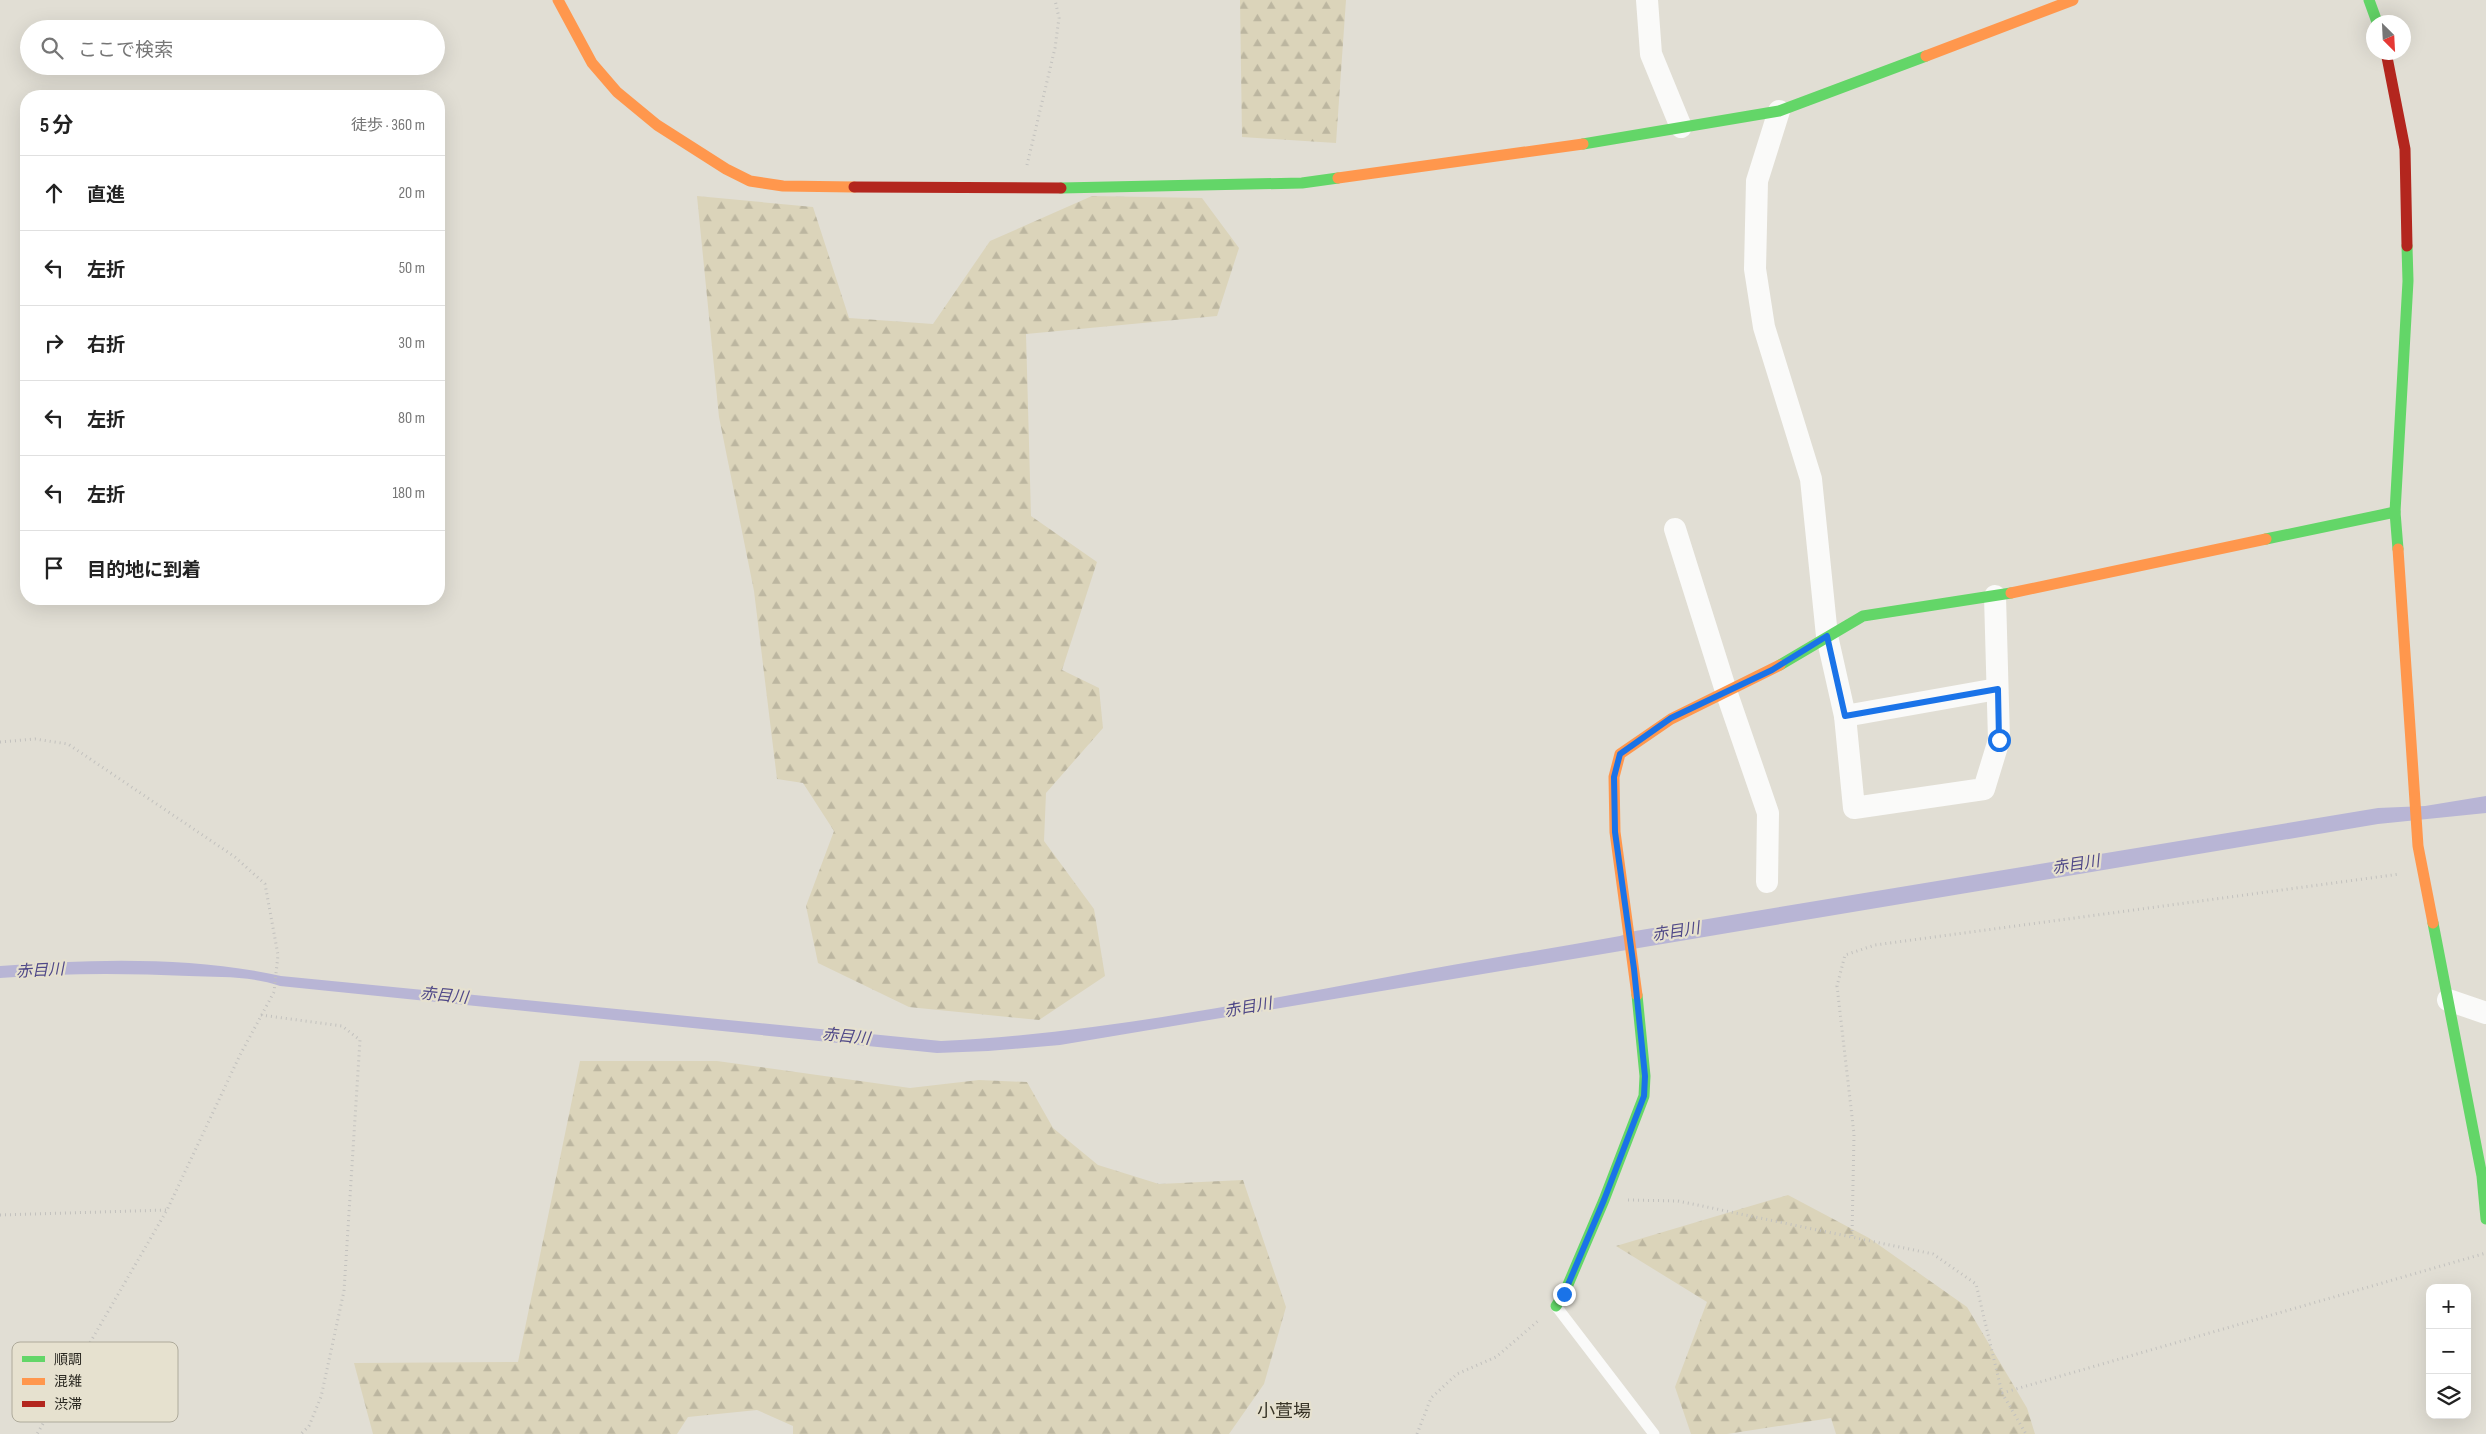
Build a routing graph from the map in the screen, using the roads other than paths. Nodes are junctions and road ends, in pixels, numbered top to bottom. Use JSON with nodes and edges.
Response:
{"nodes":[{"id":1,"x":558,"y":0,"type":"edge"},
{"id":2,"x":1646,"y":0,"type":"edge"},
{"id":3,"x":2073,"y":0,"type":"edge"},
{"id":4,"x":2368,"y":0,"type":"edge"},
{"id":5,"x":2374,"y":15,"type":"edge"},
{"id":6,"x":2388,"y":60,"type":"edge"},
{"id":7,"x":1779,"y":111,"type":"junction"},
{"id":8,"x":1681,"y":128,"type":"junction"},
{"id":9,"x":2395,"y":512,"type":"junction"},
{"id":10,"x":1675,"y":529,"type":"dead end"},
{"id":11,"x":1995,"y":596,"type":"junction"},
{"id":12,"x":1827,"y":636,"type":"junction"},
{"id":13,"x":1998,"y":689,"type":"junction"},
{"id":14,"x":1726,"y":691,"type":"junction"},
{"id":15,"x":1845,"y":716,"type":"junction"},
{"id":16,"x":1767,"y":882,"type":"dead end"},
{"id":17,"x":2448,"y":1000,"type":"junction"},
{"id":18,"x":2486,"y":1013,"type":"edge"},
{"id":19,"x":2486,"y":1219,"type":"edge"},
{"id":20,"x":1556,"y":1306,"type":"joint"},
{"id":21,"x":1654,"y":1434,"type":"edge"}],
"edges":[{"from":1,"to":8,"type":"street"},
{"from":2,"to":8,"type":"street"},
{"from":3,"to":7,"type":"street"},
{"from":4,"to":5,"type":"street"},
{"from":6,"to":9,"type":"street"},
{"from":7,"to":8,"type":"street"},
{"from":7,"to":12,"type":"street"},
{"from":9,"to":11,"type":"street"},
{"from":9,"to":17,"type":"street"},
{"from":10,"to":14,"type":"street"},
{"from":11,"to":12,"type":"street"},
{"from":11,"to":13,"type":"street"},
{"from":12,"to":14,"type":"street"},
{"from":12,"to":15,"type":"street"},
{"from":13,"to":15,"type":"street"},
{"from":13,"to":15,"type":"street"},
{"from":14,"to":16,"type":"street"},
{"from":14,"to":20,"type":"street"},
{"from":17,"to":18,"type":"street"},
{"from":17,"to":19,"type":"street"},
{"from":20,"to":21,"type":"lane"}]}
